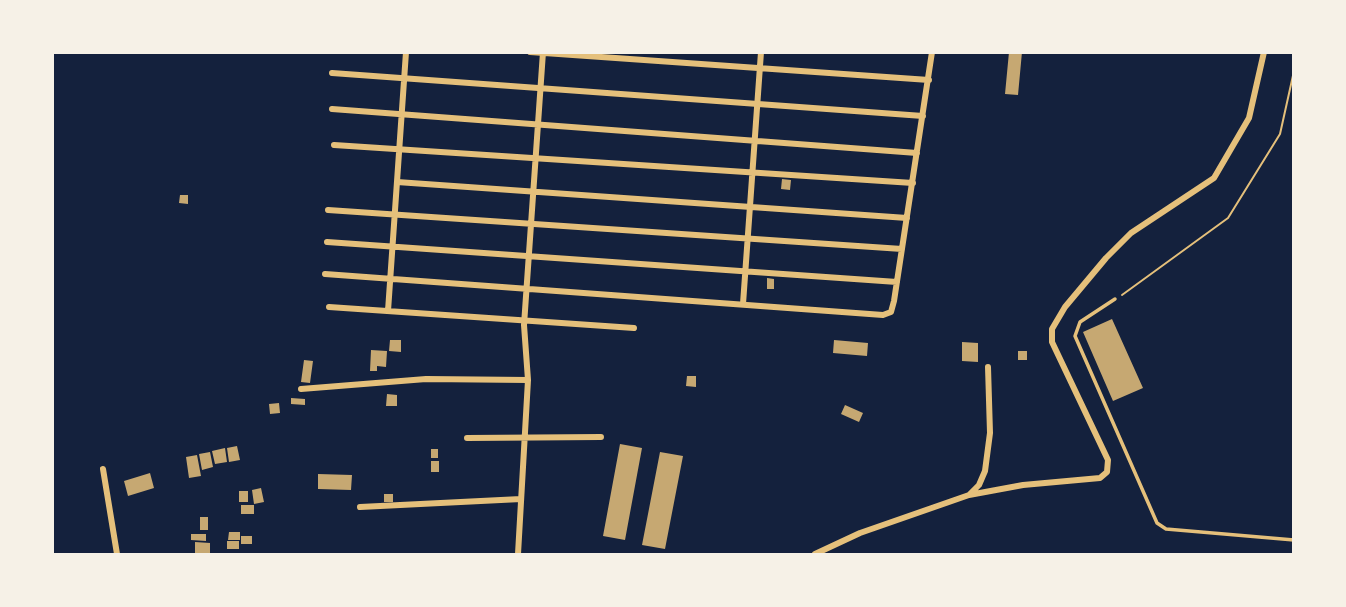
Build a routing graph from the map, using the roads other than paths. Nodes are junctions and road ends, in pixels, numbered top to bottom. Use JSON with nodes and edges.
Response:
{"nodes":[{"id":1,"x":406,"y":52,"type":"edge"},
{"id":2,"x":530,"y":52,"type":"edge"},
{"id":3,"x":761,"y":52,"type":"edge"},
{"id":4,"x":932,"y":52,"type":"edge"},
{"id":5,"x":1264,"y":52,"type":"edge"},
{"id":6,"x":543,"y":53,"type":"edge"},
{"id":7,"x":760,"y":68,"type":"junction"},
{"id":8,"x":332,"y":73,"type":"dead end"},
{"id":9,"x":404,"y":79,"type":"junction"},
{"id":10,"x":929,"y":80,"type":"junction"},
{"id":11,"x":541,"y":90,"type":"junction"},
{"id":12,"x":757,"y":105,"type":"junction"},
{"id":13,"x":332,"y":109,"type":"dead end"},
{"id":14,"x":401,"y":114,"type":"junction"},
{"id":15,"x":923,"y":116,"type":"junction"},
{"id":16,"x":538,"y":125,"type":"junction"},
{"id":17,"x":755,"y":141,"type":"junction"},
{"id":18,"x":334,"y":145,"type":"dead end"},
{"id":19,"x":399,"y":149,"type":"junction"},
{"id":20,"x":917,"y":153,"type":"junction"},
{"id":21,"x":536,"y":158,"type":"junction"},
{"id":22,"x":752,"y":173,"type":"junction"},
{"id":23,"x":397,"y":182,"type":"junction"},
{"id":24,"x":912,"y":183,"type":"junction"},
{"id":25,"x":533,"y":192,"type":"junction"},
{"id":26,"x":750,"y":207,"type":"junction"},
{"id":27,"x":328,"y":210,"type":"dead end"},
{"id":28,"x":394,"y":214,"type":"junction"},
{"id":29,"x":907,"y":218,"type":"junction"},
{"id":30,"x":531,"y":224,"type":"junction"},
{"id":31,"x":748,"y":239,"type":"junction"},
{"id":32,"x":327,"y":242,"type":"dead end"},
{"id":33,"x":392,"y":247,"type":"junction"},
{"id":34,"x":902,"y":249,"type":"junction"},
{"id":35,"x":529,"y":256,"type":"junction"},
{"id":36,"x":745,"y":271,"type":"junction"},
{"id":37,"x":325,"y":274,"type":"dead end"},
{"id":38,"x":390,"y":279,"type":"junction"},
{"id":39,"x":897,"y":282,"type":"junction"},
{"id":40,"x":526,"y":289,"type":"junction"},
{"id":41,"x":1115,"y":299,"type":"road end"},
{"id":42,"x":743,"y":304,"type":"junction"},
{"id":43,"x":329,"y":307,"type":"dead end"},
{"id":44,"x":388,"y":311,"type":"junction"},
{"id":45,"x":524,"y":320,"type":"junction"},
{"id":46,"x":634,"y":328,"type":"dead end"},
{"id":47,"x":988,"y":367,"type":"dead end"},
{"id":48,"x":528,"y":380,"type":"junction"},
{"id":49,"x":300,"y":389,"type":"dead end"},
{"id":50,"x":601,"y":437,"type":"dead end"},
{"id":51,"x":467,"y":438,"type":"dead end"},
{"id":52,"x":524,"y":438,"type":"junction"},
{"id":53,"x":103,"y":469,"type":"dead end"},
{"id":54,"x":969,"y":495,"type":"junction"},
{"id":55,"x":521,"y":499,"type":"junction"},
{"id":56,"x":360,"y":507,"type":"dead end"},
{"id":57,"x":1293,"y":540,"type":"edge"},
{"id":58,"x":117,"y":555,"type":"edge"},
{"id":59,"x":518,"y":555,"type":"edge"},
{"id":60,"x":815,"y":555,"type":"edge"}],
"edges":[{"from":1,"to":9,"type":"street"},
{"from":2,"to":6,"type":"street"},
{"from":3,"to":7,"type":"street"},
{"from":4,"to":10,"type":"street"},
{"from":5,"to":54,"type":"street"},
{"from":6,"to":7,"type":"street"},
{"from":6,"to":11,"type":"street"},
{"from":7,"to":10,"type":"street"},
{"from":7,"to":12,"type":"street"},
{"from":8,"to":9,"type":"street"},
{"from":9,"to":11,"type":"street"},
{"from":9,"to":14,"type":"street"},
{"from":10,"to":15,"type":"street"},
{"from":11,"to":12,"type":"street"},
{"from":11,"to":16,"type":"street"},
{"from":12,"to":15,"type":"street"},
{"from":12,"to":17,"type":"street"},
{"from":13,"to":14,"type":"street"},
{"from":14,"to":16,"type":"street"},
{"from":14,"to":19,"type":"street"},
{"from":15,"to":20,"type":"street"},
{"from":16,"to":17,"type":"street"},
{"from":16,"to":21,"type":"street"},
{"from":17,"to":20,"type":"street"},
{"from":17,"to":22,"type":"street"},
{"from":18,"to":19,"type":"street"},
{"from":19,"to":21,"type":"street"},
{"from":19,"to":23,"type":"street"},
{"from":20,"to":24,"type":"street"},
{"from":21,"to":22,"type":"street"},
{"from":21,"to":25,"type":"street"},
{"from":22,"to":24,"type":"street"},
{"from":22,"to":26,"type":"street"},
{"from":23,"to":25,"type":"street"},
{"from":23,"to":28,"type":"street"},
{"from":24,"to":29,"type":"street"},
{"from":25,"to":26,"type":"street"},
{"from":25,"to":30,"type":"street"},
{"from":26,"to":29,"type":"street"},
{"from":26,"to":31,"type":"street"},
{"from":27,"to":28,"type":"street"},
{"from":28,"to":30,"type":"street"},
{"from":28,"to":33,"type":"street"},
{"from":29,"to":34,"type":"street"},
{"from":30,"to":31,"type":"street"},
{"from":30,"to":35,"type":"street"},
{"from":31,"to":34,"type":"street"},
{"from":31,"to":36,"type":"street"},
{"from":32,"to":33,"type":"street"},
{"from":33,"to":35,"type":"street"},
{"from":33,"to":38,"type":"street"},
{"from":34,"to":39,"type":"street"},
{"from":35,"to":36,"type":"street"},
{"from":35,"to":40,"type":"street"},
{"from":36,"to":39,"type":"street"},
{"from":36,"to":42,"type":"street"},
{"from":37,"to":38,"type":"street"},
{"from":38,"to":40,"type":"street"},
{"from":38,"to":44,"type":"street"},
{"from":39,"to":42,"type":"street"},
{"from":40,"to":42,"type":"street"},
{"from":40,"to":45,"type":"street"},
{"from":41,"to":57,"type":"lane"},
{"from":43,"to":44,"type":"street"},
{"from":44,"to":45,"type":"street"},
{"from":45,"to":46,"type":"street"},
{"from":45,"to":48,"type":"street"},
{"from":47,"to":54,"type":"street"},
{"from":48,"to":49,"type":"street"},
{"from":48,"to":52,"type":"street"},
{"from":50,"to":52,"type":"street"},
{"from":51,"to":52,"type":"street"},
{"from":52,"to":55,"type":"street"},
{"from":53,"to":58,"type":"street"},
{"from":54,"to":60,"type":"street"},
{"from":55,"to":56,"type":"street"},
{"from":55,"to":59,"type":"street"}]}
